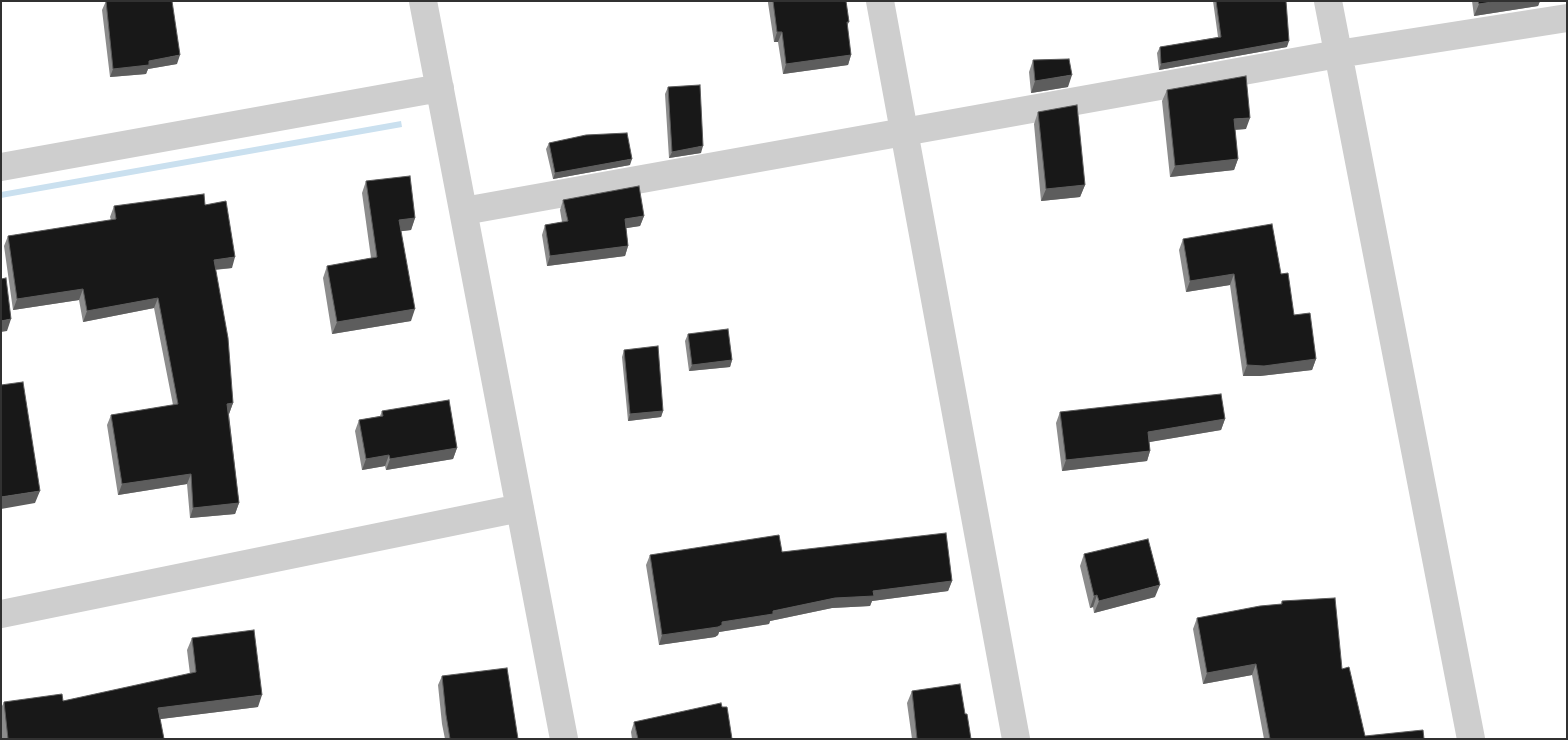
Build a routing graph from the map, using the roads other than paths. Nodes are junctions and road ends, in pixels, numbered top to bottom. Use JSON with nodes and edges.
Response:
{"nodes":[{"id":1,"x":423,"y":1,"type":"edge"},
{"id":2,"x":880,"y":1,"type":"edge"},
{"id":3,"x":1328,"y":1,"type":"edge"},
{"id":4,"x":1567,"y":18,"type":"edge"},
{"id":5,"x":1338,"y":54,"type":"junction"},
{"id":6,"x":440,"y":88,"type":"junction"},
{"id":7,"x":904,"y":132,"type":"junction"},
{"id":8,"x":1,"y":168,"type":"edge"},
{"id":9,"x":464,"y":211,"type":"junction"},
{"id":10,"x":520,"y":508,"type":"junction"},
{"id":11,"x":1,"y":614,"type":"edge"},
{"id":12,"x":564,"y":739,"type":"edge"},
{"id":13,"x":1016,"y":739,"type":"edge"},
{"id":14,"x":1471,"y":739,"type":"edge"}],
"edges":[{"from":1,"to":6,"type":"street"},
{"from":2,"to":7,"type":"street"},
{"from":3,"to":5,"type":"street"},
{"from":4,"to":5,"type":"street"},
{"from":5,"to":7,"type":"street"},
{"from":5,"to":14,"type":"street"},
{"from":6,"to":8,"type":"street"},
{"from":6,"to":9,"type":"street"},
{"from":7,"to":9,"type":"street"},
{"from":7,"to":13,"type":"street"},
{"from":9,"to":10,"type":"street"},
{"from":10,"to":11,"type":"street"},
{"from":10,"to":12,"type":"street"}]}
